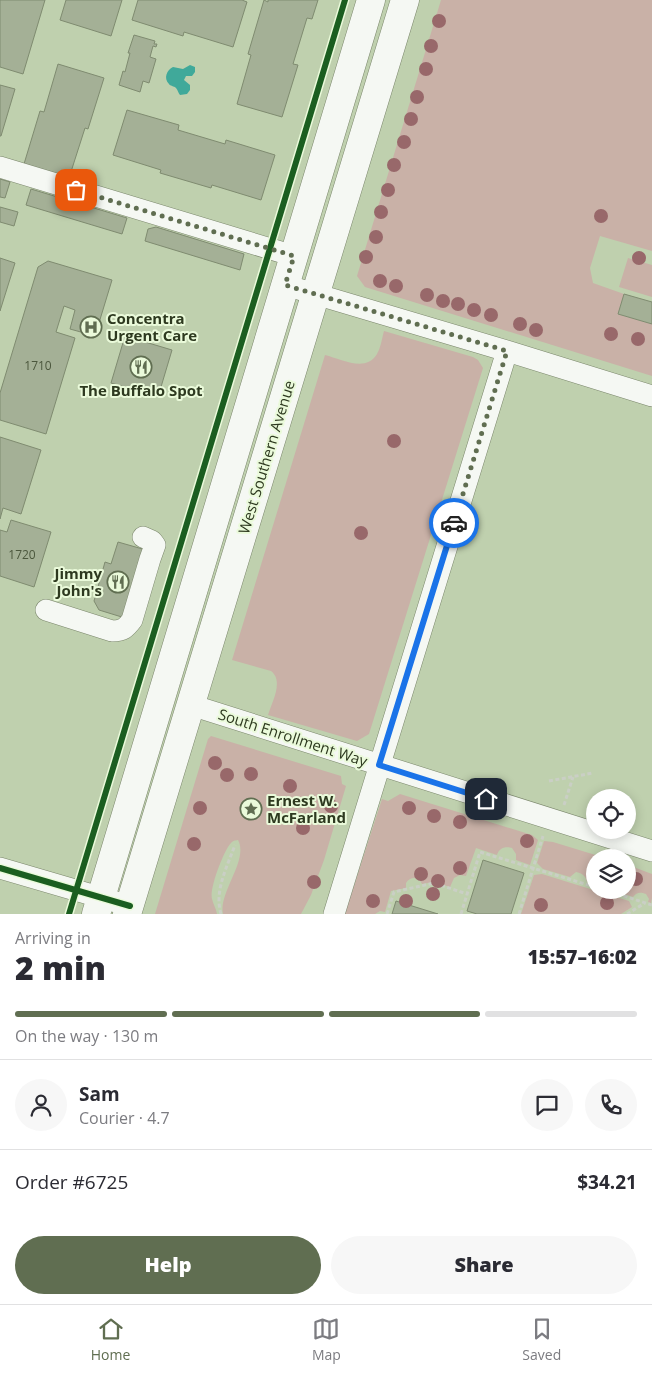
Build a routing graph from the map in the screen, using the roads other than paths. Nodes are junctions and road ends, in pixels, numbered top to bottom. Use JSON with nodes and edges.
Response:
{"nodes":[{"id":1,"x":371,"y":0,"type":"edge"},
{"id":2,"x":405,"y":0,"type":"edge"},
{"id":3,"x":0,"y":167,"type":"edge"},
{"id":4,"x":294,"y":256,"type":"junction"},
{"id":5,"x":285,"y":285,"type":"junction"},
{"id":6,"x":315,"y":294,"type":"junction"},
{"id":7,"x":507,"y":351,"type":"junction"},
{"id":8,"x":652,"y":396,"type":"edge"},
{"id":9,"x":143,"y":537,"type":"dead end"},
{"id":10,"x":46,"y":610,"type":"dead end"},
{"id":11,"x":191,"y":705,"type":"junction"},
{"id":12,"x":379,"y":765,"type":"junction"},
{"id":13,"x":652,"y":851,"type":"edge"},
{"id":14,"x":0,"y":868,"type":"edge"},
{"id":15,"x":99,"y":906,"type":"edge"},
{"id":16,"x":128,"y":910,"type":"edge"},
{"id":17,"x":334,"y":914,"type":"edge"}],
"edges":[{"from":1,"to":4,"type":"main road","name":"West Southern Avenue"},
{"from":2,"to":6,"type":"main road","name":"West Southern Avenue"},
{"from":3,"to":4,"type":"street"},
{"from":4,"to":5,"type":"main road","name":"West Southern Avenue"},
{"from":5,"to":6,"type":"street"},
{"from":5,"to":15,"type":"main road","name":"West Southern Avenue"},
{"from":6,"to":7,"type":"street"},
{"from":6,"to":11,"type":"main road","name":"West Southern Avenue"},
{"from":7,"to":8,"type":"street"},
{"from":7,"to":12,"type":"street"},
{"from":9,"to":10,"type":"street"},
{"from":11,"to":12,"type":"street","name":"South Enrollment Way"},
{"from":11,"to":16,"type":"main road","name":"West Southern Avenue"},
{"from":12,"to":13,"type":"street","name":"South Enrollment Way"},
{"from":12,"to":17,"type":"street"},
{"from":14,"to":15,"type":"street"},
{"from":15,"to":16,"type":"street"}]}
